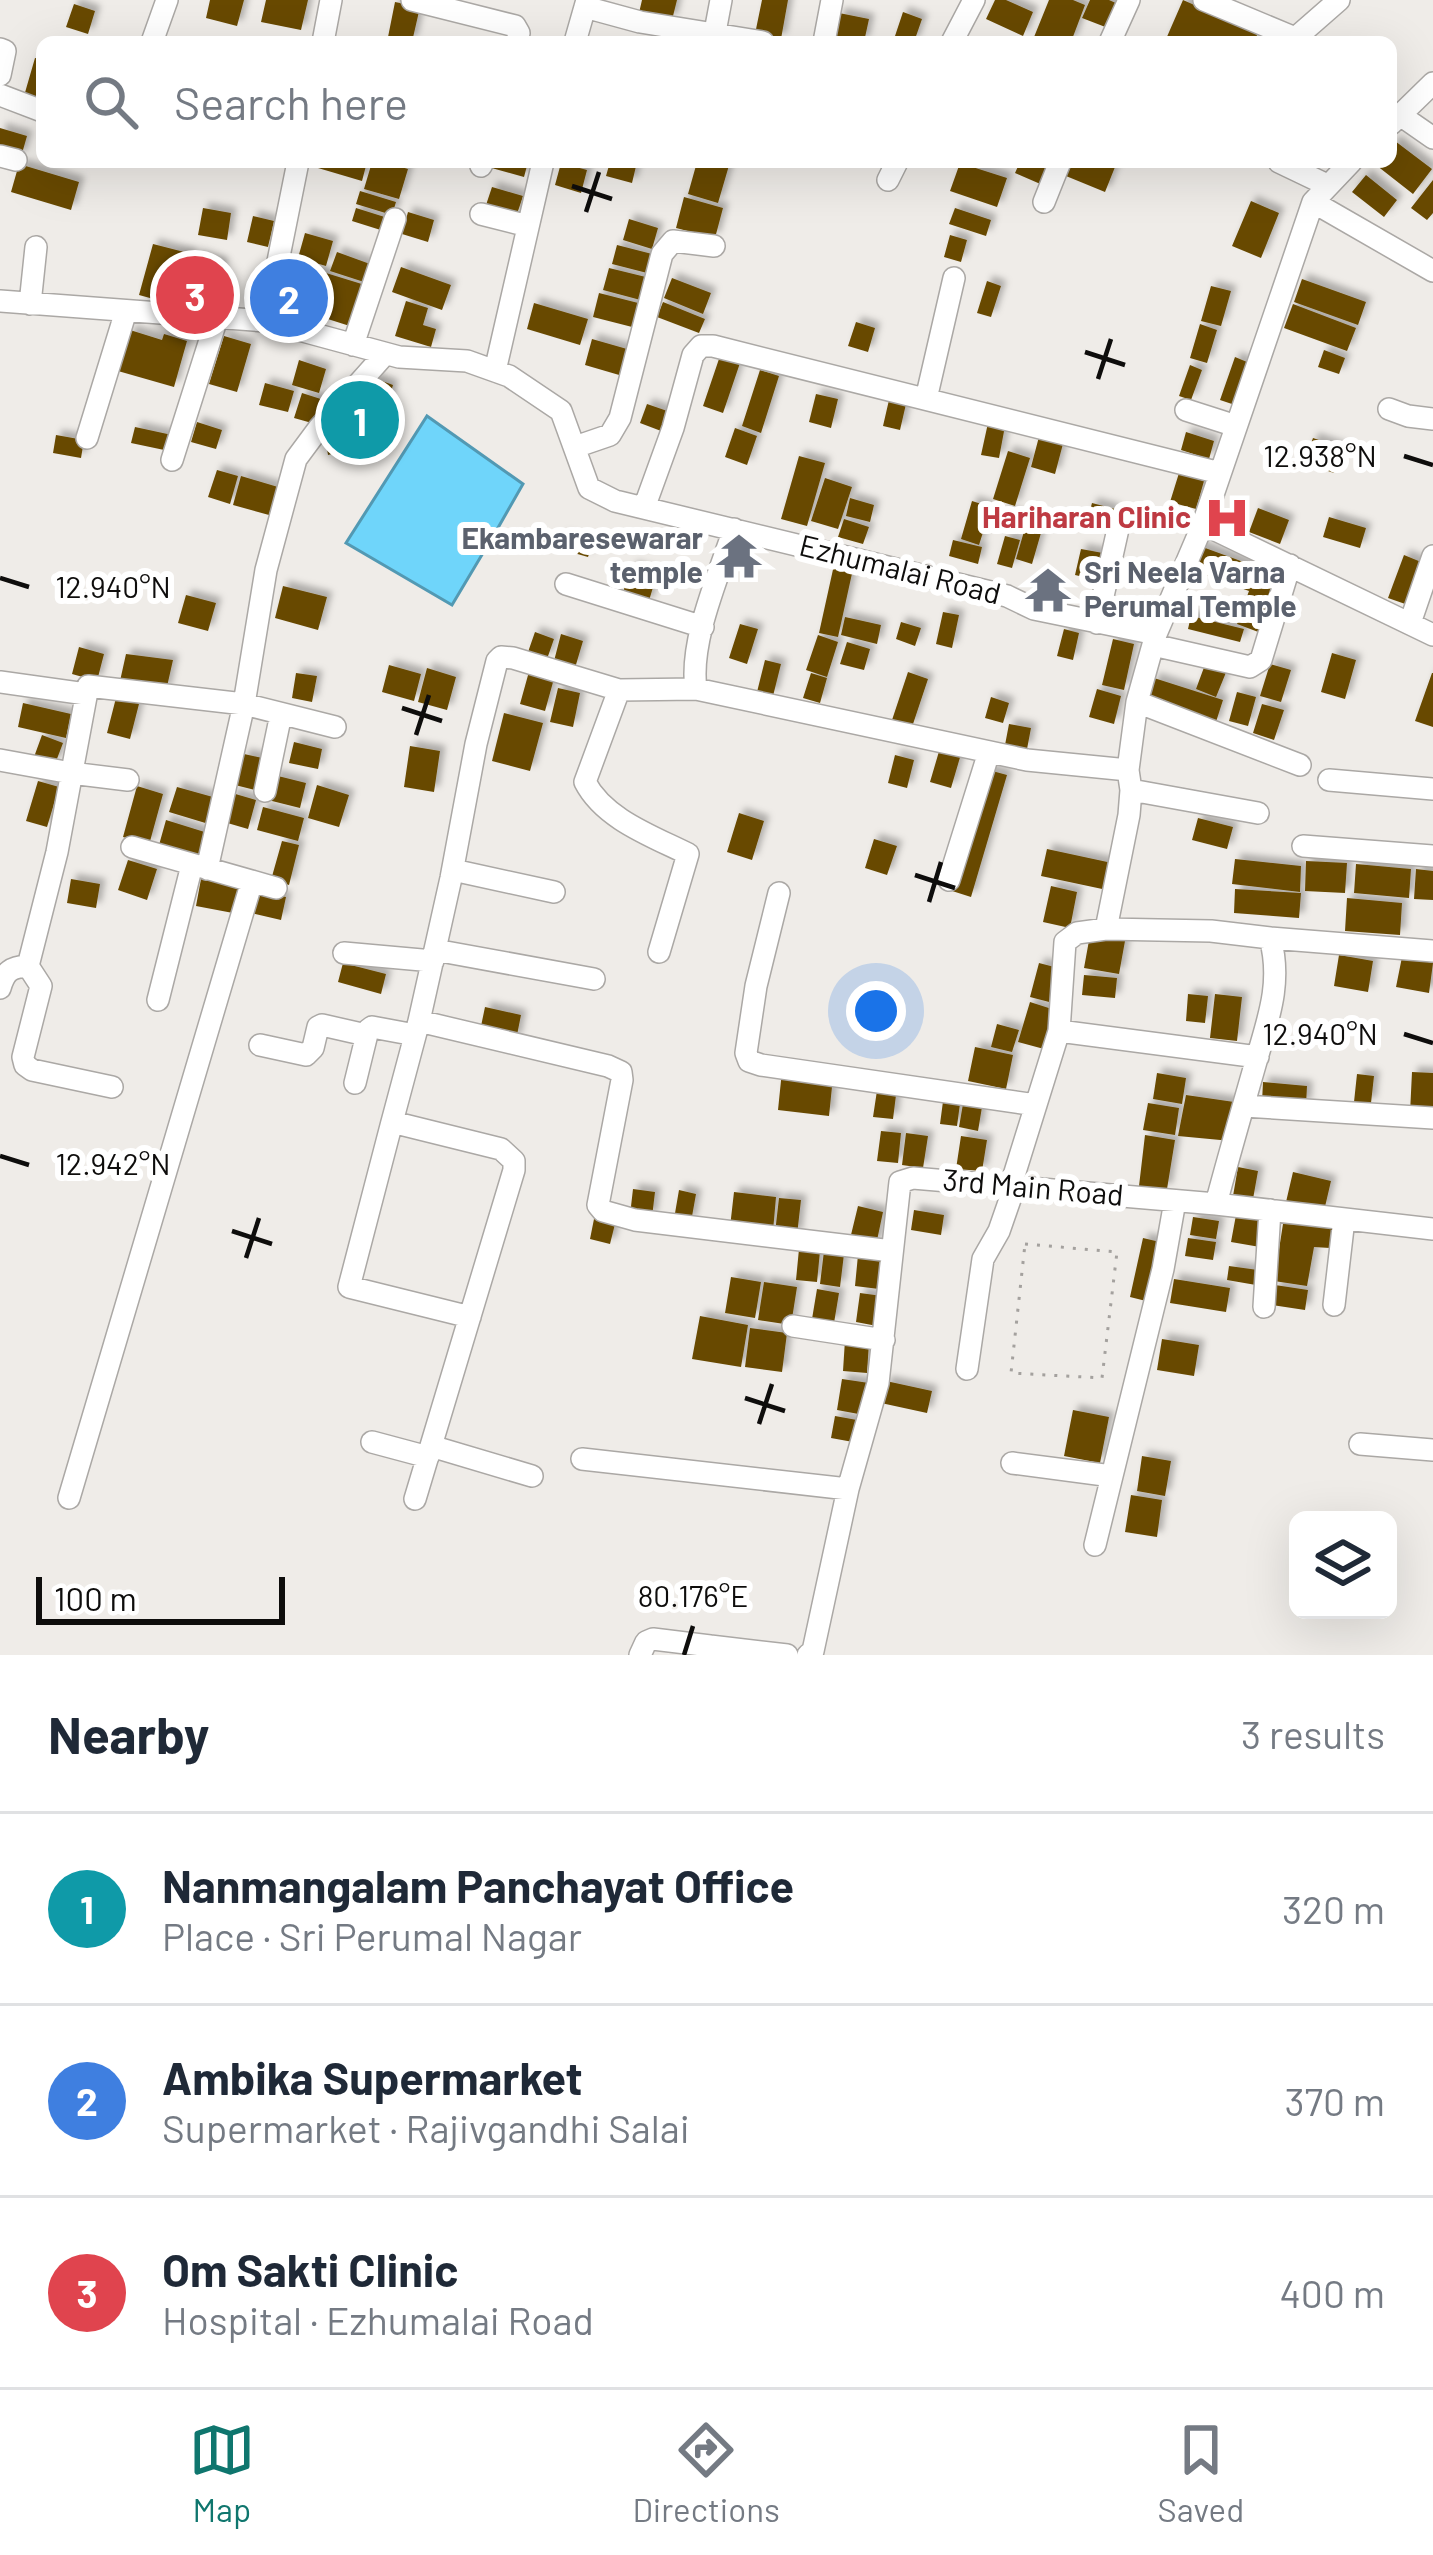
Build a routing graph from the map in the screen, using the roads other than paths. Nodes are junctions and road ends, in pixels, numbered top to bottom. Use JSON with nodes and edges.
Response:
{"nodes":[{"id":1,"x":166,"y":0,"type":"edge"},
{"id":2,"x":412,"y":0,"type":"edge"},
{"id":3,"x":721,"y":0,"type":"edge"},
{"id":4,"x":832,"y":0,"type":"edge"},
{"id":5,"x":974,"y":0,"type":"edge"},
{"id":6,"x":1129,"y":0,"type":"edge"},
{"id":7,"x":1204,"y":0,"type":"edge"},
{"id":8,"x":1339,"y":0,"type":"edge"},
{"id":9,"x":586,"y":3,"type":"edge"},
{"id":10,"x":330,"y":4,"type":"edge"},
{"id":11,"x":715,"y":32,"type":"junction"},
{"id":12,"x":154,"y":36,"type":"edge"},
{"id":13,"x":323,"y":36,"type":"edge"},
{"id":14,"x":518,"y":36,"type":"edge"},
{"id":15,"x":577,"y":36,"type":"edge"},
{"id":16,"x":734,"y":36,"type":"edge"},
{"id":17,"x":825,"y":36,"type":"edge"},
{"id":18,"x":955,"y":36,"type":"edge"},
{"id":19,"x":1114,"y":36,"type":"edge"},
{"id":20,"x":1284,"y":36,"type":"edge"},
{"id":21,"x":1298,"y":36,"type":"edge"},
{"id":22,"x":0,"y":49,"type":"edge"},
{"id":23,"x":0,"y":75,"type":"edge"},
{"id":24,"x":1433,"y":83,"type":"edge"},
{"id":25,"x":0,"y":95,"type":"edge"},
{"id":26,"x":36,"y":109,"type":"edge"},
{"id":27,"x":1397,"y":118,"type":"edge"},
{"id":28,"x":1397,"y":120,"type":"edge"},
{"id":29,"x":1433,"y":139,"type":"edge"},
{"id":30,"x":297,"y":168,"type":"edge"},
{"id":31,"x":542,"y":168,"type":"edge"},
{"id":32,"x":1058,"y":168,"type":"edge"},
{"id":33,"x":1287,"y":168,"type":"edge"},
{"id":34,"x":1345,"y":168,"type":"edge"},
{"id":35,"x":1320,"y":193,"type":"junction"},
{"id":36,"x":1044,"y":202,"type":"dead end"},
{"id":37,"x":482,"y":214,"type":"dead end"},
{"id":38,"x":395,"y":219,"type":"dead end"},
{"id":39,"x":528,"y":226,"type":"junction"},
{"id":40,"x":714,"y":246,"type":"dead end"},
{"id":41,"x":36,"y":247,"type":"dead end"},
{"id":42,"x":1433,"y":271,"type":"edge"},
{"id":43,"x":954,"y":278,"type":"dead end"},
{"id":44,"x":0,"y":302,"type":"edge"},
{"id":45,"x":30,"y":304,"type":"junction"},
{"id":46,"x":127,"y":311,"type":"junction"},
{"id":47,"x":218,"y":318,"type":"junction"},
{"id":48,"x":266,"y":321,"type":"junction"},
{"id":49,"x":353,"y":345,"type":"junction"},
{"id":50,"x":385,"y":354,"type":"junction"},
{"id":51,"x":495,"y":371,"type":"junction"},
{"id":52,"x":926,"y":399,"type":"junction"},
{"id":53,"x":1186,"y":410,"type":"dead end"},
{"id":54,"x":1389,"y":410,"type":"dead end"},
{"id":55,"x":1433,"y":418,"type":"edge"},
{"id":56,"x":1236,"y":426,"type":"junction"},
{"id":57,"x":87,"y":438,"type":"dead end"},
{"id":58,"x":575,"y":447,"type":"junction"},
{"id":59,"x":172,"y":460,"type":"dead end"},
{"id":60,"x":1220,"y":473,"type":"junction"},
{"id":61,"x":644,"y":508,"type":"junction"},
{"id":62,"x":1203,"y":524,"type":"junction"},
{"id":63,"x":734,"y":529,"type":"junction"},
{"id":64,"x":1118,"y":529,"type":"dead end"},
{"id":65,"x":1433,"y":556,"type":"edge"},
{"id":66,"x":1290,"y":566,"type":"junction"},
{"id":67,"x":566,"y":584,"type":"dead end"},
{"id":68,"x":1097,"y":623,"type":"junction"},
{"id":69,"x":1410,"y":623,"type":"junction"},
{"id":70,"x":703,"y":627,"type":"junction"},
{"id":71,"x":1433,"y":635,"type":"edge"},
{"id":72,"x":1154,"y":639,"type":"junction"},
{"id":73,"x":0,"y":682,"type":"edge"},
{"id":74,"x":696,"y":689,"type":"junction"},
{"id":75,"x":619,"y":690,"type":"junction"},
{"id":76,"x":86,"y":694,"type":"junction"},
{"id":77,"x":1137,"y":702,"type":"junction"},
{"id":78,"x":244,"y":704,"type":"junction"},
{"id":79,"x":281,"y":714,"type":"junction"},
{"id":80,"x":335,"y":727,"type":"dead end"},
{"id":81,"x":988,"y":752,"type":"junction"},
{"id":82,"x":0,"y":760,"type":"edge"},
{"id":83,"x":1300,"y":765,"type":"dead end"},
{"id":84,"x":71,"y":773,"type":"junction"},
{"id":85,"x":128,"y":780,"type":"dead end"},
{"id":86,"x":1130,"y":780,"type":"junction"},
{"id":87,"x":1329,"y":780,"type":"dead end"},
{"id":88,"x":1433,"y":789,"type":"edge"},
{"id":89,"x":266,"y":791,"type":"dead end"},
{"id":90,"x":1258,"y":813,"type":"dead end"},
{"id":91,"x":1303,"y":846,"type":"dead end"},
{"id":92,"x":132,"y":847,"type":"dead end"},
{"id":93,"x":1433,"y":856,"type":"edge"},
{"id":94,"x":200,"y":867,"type":"junction"},
{"id":95,"x":452,"y":870,"type":"junction"},
{"id":96,"x":949,"y":880,"type":"dead end"},
{"id":97,"x":252,"y":881,"type":"junction"},
{"id":98,"x":276,"y":888,"type":"dead end"},
{"id":99,"x":554,"y":892,"type":"dead end"},
{"id":100,"x":778,"y":893,"type":"dead end"},
{"id":101,"x":1106,"y":929,"type":"junction"},
{"id":102,"x":1270,"y":938,"type":"junction"},
{"id":103,"x":1433,"y":951,"type":"edge"},
{"id":104,"x":344,"y":952,"type":"dead end"},
{"id":105,"x":658,"y":952,"type":"dead end"},
{"id":106,"x":434,"y":955,"type":"junction"},
{"id":107,"x":28,"y":966,"type":"junction"},
{"id":108,"x":594,"y":979,"type":"dead end"},
{"id":109,"x":0,"y":988,"type":"edge"},
{"id":110,"x":158,"y":1000,"type":"dead end"},
{"id":111,"x":417,"y":1028,"type":"junction"},
{"id":112,"x":1059,"y":1031,"type":"junction"},
{"id":113,"x":366,"y":1035,"type":"junction"},
{"id":114,"x":260,"y":1046,"type":"dead end"},
{"id":115,"x":1258,"y":1057,"type":"junction"},
{"id":116,"x":355,"y":1082,"type":"dead end"},
{"id":117,"x":112,"y":1087,"type":"dead end"},
{"id":118,"x":1036,"y":1105,"type":"junction"},
{"id":119,"x":1244,"y":1106,"type":"junction"},
{"id":120,"x":1422,"y":1117,"type":"edge"},
{"id":121,"x":392,"y":1122,"type":"junction"},
{"id":122,"x":1013,"y":1185,"type":"junction"},
{"id":123,"x":1175,"y":1201,"type":"junction"},
{"id":124,"x":1216,"y":1204,"type":"junction"},
{"id":125,"x":1270,"y":1210,"type":"junction"},
{"id":126,"x":1344,"y":1219,"type":"junction"},
{"id":127,"x":1433,"y":1228,"type":"edge"},
{"id":128,"x":892,"y":1251,"type":"junction"},
{"id":129,"x":1334,"y":1305,"type":"dead end"},
{"id":130,"x":1264,"y":1307,"type":"dead end"},
{"id":131,"x":470,"y":1317,"type":"junction"},
{"id":132,"x":794,"y":1326,"type":"dead end"},
{"id":133,"x":884,"y":1340,"type":"junction"},
{"id":134,"x":967,"y":1369,"type":"dead end"},
{"id":135,"x":372,"y":1442,"type":"dead end"},
{"id":136,"x":1360,"y":1444,"type":"dead end"},
{"id":137,"x":1433,"y":1450,"type":"edge"},
{"id":138,"x":430,"y":1452,"type":"junction"},
{"id":139,"x":582,"y":1459,"type":"dead end"},
{"id":140,"x":1012,"y":1463,"type":"dead end"},
{"id":141,"x":532,"y":1477,"type":"dead end"},
{"id":142,"x":1112,"y":1477,"type":"junction"},
{"id":143,"x":848,"y":1489,"type":"junction"},
{"id":144,"x":69,"y":1498,"type":"dead end"},
{"id":145,"x":415,"y":1499,"type":"dead end"},
{"id":146,"x":1095,"y":1545,"type":"dead end"},
{"id":147,"x":710,"y":1651,"type":"edge"},
{"id":148,"x":640,"y":1655,"type":"edge"},
{"id":149,"x":787,"y":1655,"type":"edge"},
{"id":150,"x":808,"y":1655,"type":"edge"}],
"edges":[{"from":1,"to":12,"type":"street"},
{"from":2,"to":14,"type":"street"},
{"from":3,"to":11,"type":"street"},
{"from":4,"to":17,"type":"street"},
{"from":5,"to":18,"type":"street"},
{"from":6,"to":19,"type":"street"},
{"from":7,"to":20,"type":"street"},
{"from":8,"to":21,"type":"street"},
{"from":9,"to":11,"type":"street"},
{"from":9,"to":15,"type":"street"},
{"from":10,"to":13,"type":"street"},
{"from":11,"to":16,"type":"street"},
{"from":22,"to":23,"type":"street"},
{"from":24,"to":27,"type":"street"},
{"from":25,"to":26,"type":"street"},
{"from":28,"to":29,"type":"street"},
{"from":30,"to":48,"type":"street"},
{"from":31,"to":39,"type":"street"},
{"from":32,"to":36,"type":"street"},
{"from":33,"to":35,"type":"street"},
{"from":34,"to":35,"type":"street"},
{"from":35,"to":42,"type":"street"},
{"from":35,"to":56,"type":"street"},
{"from":37,"to":39,"type":"street"},
{"from":38,"to":49,"type":"street"},
{"from":39,"to":51,"type":"street"},
{"from":40,"to":58,"type":"street"},
{"from":41,"to":45,"type":"street"},
{"from":43,"to":52,"type":"street"},
{"from":44,"to":45,"type":"street","name":"Ezhumalai Road"},
{"from":45,"to":46,"type":"street","name":"Ezhumalai Road"},
{"from":46,"to":47,"type":"street","name":"Ezhumalai Road"},
{"from":46,"to":57,"type":"street"},
{"from":47,"to":48,"type":"street","name":"Ezhumalai Road"},
{"from":47,"to":59,"type":"street"},
{"from":48,"to":49,"type":"street","name":"Ezhumalai Road"},
{"from":49,"to":50,"type":"street","name":"Ezhumalai Road"},
{"from":50,"to":51,"type":"street","name":"Ezhumalai Road"},
{"from":50,"to":78,"type":"street"},
{"from":51,"to":58,"type":"street","name":"Ezhumalai Road"},
{"from":52,"to":60,"type":"street"},
{"from":52,"to":61,"type":"street"},
{"from":53,"to":56,"type":"street"},
{"from":54,"to":55,"type":"street"},
{"from":56,"to":60,"type":"street"},
{"from":58,"to":61,"type":"street","name":"Ezhumalai Road"},
{"from":60,"to":62,"type":"street"},
{"from":61,"to":63,"type":"street","name":"Ezhumalai Road"},
{"from":62,"to":66,"type":"street"},
{"from":62,"to":72,"type":"street"},
{"from":63,"to":68,"type":"street","name":"Ezhumalai Road"},
{"from":63,"to":70,"type":"street"},
{"from":64,"to":68,"type":"street"},
{"from":65,"to":69,"type":"street"},
{"from":66,"to":69,"type":"street"},
{"from":66,"to":72,"type":"street","name":"Ezhumalai Road"},
{"from":67,"to":70,"type":"street"},
{"from":68,"to":72,"type":"street","name":"Ezhumalai Road"},
{"from":69,"to":71,"type":"street"},
{"from":70,"to":74,"type":"street"},
{"from":72,"to":77,"type":"street"},
{"from":73,"to":76,"type":"street"},
{"from":74,"to":75,"type":"street"},
{"from":74,"to":81,"type":"street"},
{"from":75,"to":95,"type":"street"},
{"from":75,"to":105,"type":"street"},
{"from":76,"to":78,"type":"street"},
{"from":76,"to":84,"type":"street"},
{"from":77,"to":83,"type":"street"},
{"from":77,"to":86,"type":"street"},
{"from":78,"to":79,"type":"street"},
{"from":78,"to":94,"type":"street"},
{"from":79,"to":80,"type":"street"},
{"from":79,"to":89,"type":"street"},
{"from":81,"to":86,"type":"street"},
{"from":81,"to":96,"type":"street"},
{"from":82,"to":84,"type":"street"},
{"from":84,"to":85,"type":"street"},
{"from":84,"to":107,"type":"street"},
{"from":86,"to":90,"type":"street"},
{"from":86,"to":101,"type":"street"},
{"from":87,"to":88,"type":"street"},
{"from":91,"to":93,"type":"street"},
{"from":92,"to":94,"type":"street"},
{"from":94,"to":97,"type":"street"},
{"from":94,"to":110,"type":"street"},
{"from":95,"to":99,"type":"street"},
{"from":95,"to":106,"type":"street"},
{"from":97,"to":98,"type":"street"},
{"from":97,"to":144,"type":"street"},
{"from":100,"to":118,"type":"street"},
{"from":101,"to":102,"type":"street"},
{"from":101,"to":112,"type":"street"},
{"from":102,"to":103,"type":"street"},
{"from":102,"to":115,"type":"street"},
{"from":104,"to":106,"type":"street"},
{"from":106,"to":108,"type":"street"},
{"from":106,"to":111,"type":"street"},
{"from":107,"to":109,"type":"street"},
{"from":107,"to":117,"type":"street"},
{"from":111,"to":113,"type":"street"},
{"from":111,"to":121,"type":"street"},
{"from":111,"to":128,"type":"street"},
{"from":112,"to":115,"type":"street"},
{"from":112,"to":118,"type":"street"},
{"from":113,"to":114,"type":"street"},
{"from":113,"to":116,"type":"street"},
{"from":115,"to":119,"type":"street"},
{"from":118,"to":122,"type":"street"},
{"from":119,"to":120,"type":"street"},
{"from":119,"to":124,"type":"street"},
{"from":121,"to":131,"type":"street"},
{"from":121,"to":131,"type":"street"},
{"from":122,"to":123,"type":"street","name":"3rd Main Road"},
{"from":122,"to":128,"type":"street","name":"3rd Main Road"},
{"from":122,"to":134,"type":"street"},
{"from":123,"to":124,"type":"street","name":"3rd Main Road"},
{"from":123,"to":142,"type":"street"},
{"from":124,"to":125,"type":"street","name":"3rd Main Road"},
{"from":125,"to":126,"type":"street","name":"3rd Main Road"},
{"from":125,"to":130,"type":"street"},
{"from":126,"to":127,"type":"street","name":"3rd Main Road"},
{"from":126,"to":129,"type":"street"},
{"from":128,"to":133,"type":"street","name":"3rd Main Road"},
{"from":131,"to":138,"type":"street"},
{"from":132,"to":133,"type":"street"},
{"from":133,"to":143,"type":"street","name":"3rd Main Road"},
{"from":135,"to":138,"type":"street"},
{"from":136,"to":137,"type":"street"},
{"from":138,"to":141,"type":"street"},
{"from":138,"to":145,"type":"street"},
{"from":139,"to":143,"type":"street"},
{"from":140,"to":142,"type":"street"},
{"from":142,"to":146,"type":"street"},
{"from":143,"to":150,"type":"street","name":"3rd Main Road"},
{"from":147,"to":148,"type":"street"},
{"from":147,"to":149,"type":"street"}]}
